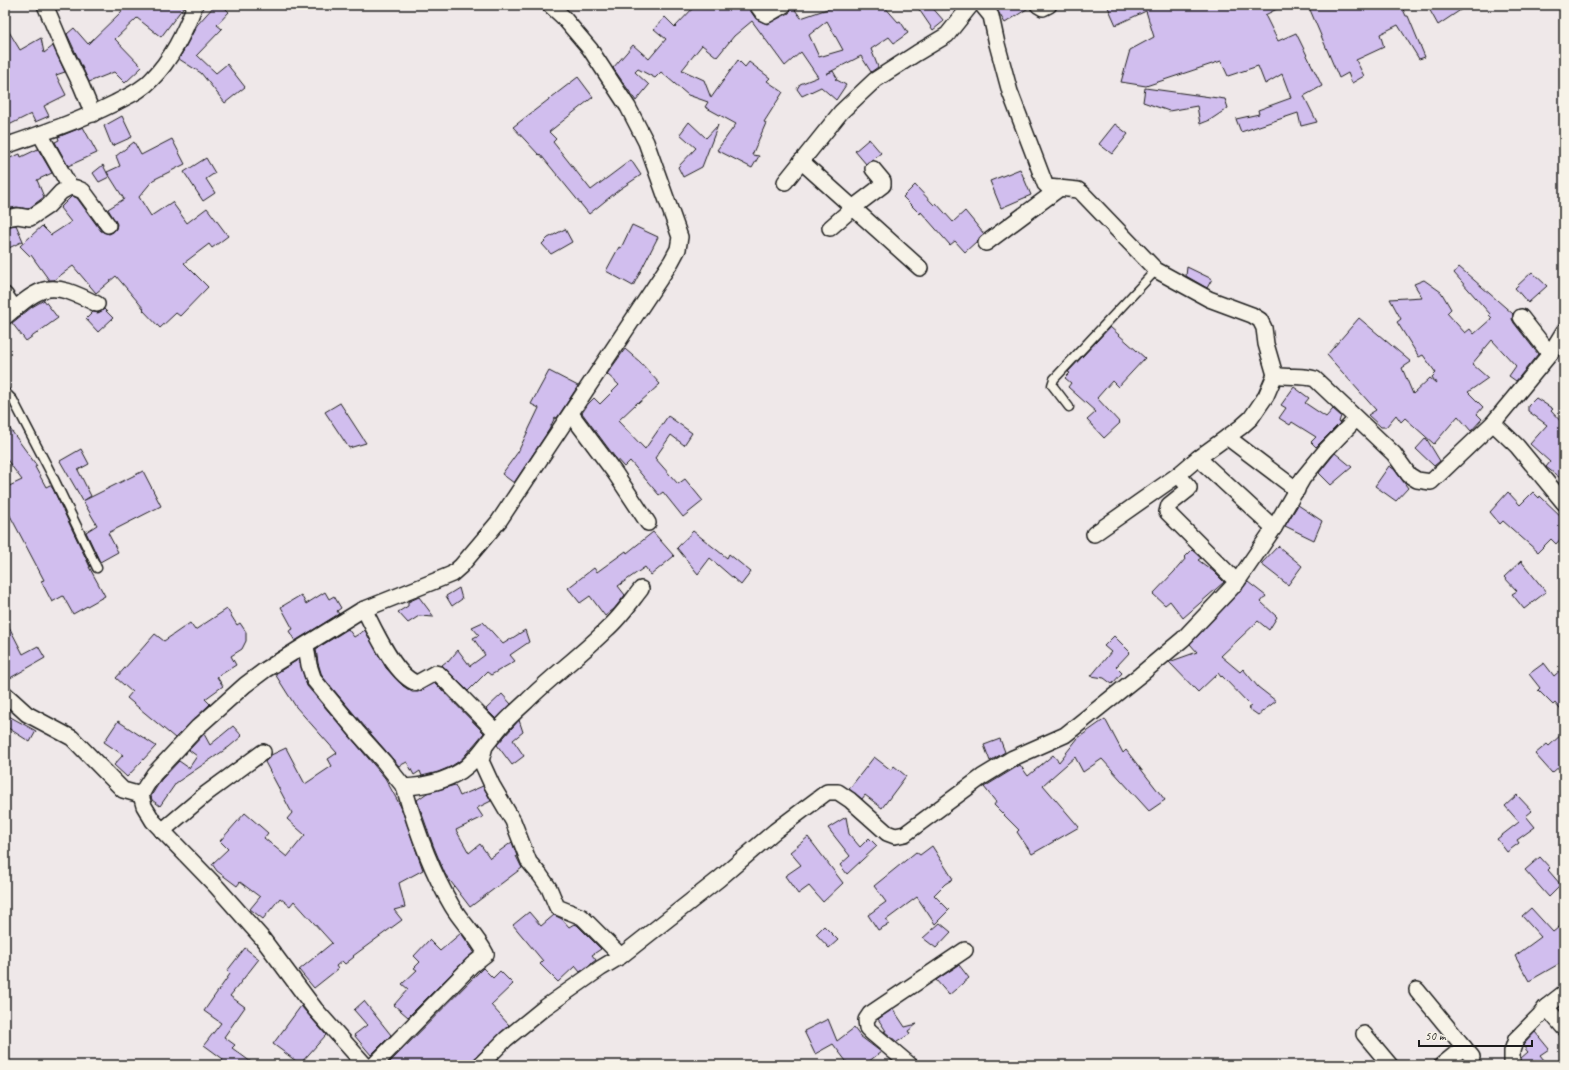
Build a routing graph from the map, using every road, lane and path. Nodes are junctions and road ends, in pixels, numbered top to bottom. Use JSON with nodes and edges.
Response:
{"nodes":[{"id":1,"x":46,"y":5,"type":"edge"},
{"id":2,"x":195,"y":5,"type":"edge"},
{"id":3,"x":550,"y":5,"type":"edge"},
{"id":4,"x":757,"y":5,"type":"edge"},
{"id":5,"x":784,"y":5,"type":"edge"},
{"id":6,"x":971,"y":5,"type":"edge"},
{"id":7,"x":982,"y":5,"type":"edge"},
{"id":8,"x":1038,"y":5,"type":"edge"},
{"id":9,"x":1049,"y":5,"type":"edge"},
{"id":10,"x":93,"y":114,"type":"junction"},
{"id":11,"x":40,"y":134,"type":"junction"},
{"id":12,"x":5,"y":146,"type":"edge"},
{"id":13,"x":801,"y":161,"type":"junction"},
{"id":14,"x":873,"y":169,"type":"dead end"},
{"id":15,"x":785,"y":182,"type":"dead end"},
{"id":16,"x":70,"y":187,"type":"junction"},
{"id":17,"x":1060,"y":188,"type":"junction"},
{"id":18,"x":854,"y":207,"type":"junction"},
{"id":19,"x":5,"y":218,"type":"edge"},
{"id":20,"x":108,"y":225,"type":"dead end"},
{"id":21,"x":830,"y":228,"type":"dead end"},
{"id":22,"x":986,"y":243,"type":"dead end"},
{"id":23,"x":920,"y":268,"type":"dead end"},
{"id":24,"x":1156,"y":270,"type":"junction"},
{"id":25,"x":5,"y":296,"type":"edge"},
{"id":26,"x":97,"y":304,"type":"dead end"},
{"id":27,"x":10,"y":313,"type":"edge"},
{"id":28,"x":1521,"y":317,"type":"dead end"},
{"id":29,"x":1564,"y":331,"type":"edge"},
{"id":30,"x":1550,"y":354,"type":"junction"},
{"id":31,"x":1275,"y":375,"type":"junction"},
{"id":32,"x":5,"y":392,"type":"edge"},
{"id":33,"x":1069,"y":407,"type":"dead end"},
{"id":34,"x":570,"y":414,"type":"junction"},
{"id":35,"x":1356,"y":419,"type":"junction"},
{"id":36,"x":1493,"y":423,"type":"junction"},
{"id":37,"x":1227,"y":437,"type":"junction"},
{"id":38,"x":1198,"y":458,"type":"junction"},
{"id":39,"x":1178,"y":475,"type":"junction"},
{"id":40,"x":1297,"y":490,"type":"junction"},
{"id":41,"x":1564,"y":503,"type":"edge"},
{"id":42,"x":648,"y":523,"type":"dead end"},
{"id":43,"x":1274,"y":528,"type":"junction"},
{"id":44,"x":1094,"y":534,"type":"dead end"},
{"id":45,"x":97,"y":568,"type":"dead end"},
{"id":46,"x":1237,"y":582,"type":"junction"},
{"id":47,"x":641,"y":589,"type":"dead end"},
{"id":48,"x":364,"y":609,"type":"junction"},
{"id":49,"x":306,"y":646,"type":"junction"},
{"id":50,"x":5,"y":694,"type":"edge"},
{"id":51,"x":496,"y":732,"type":"junction"},
{"id":52,"x":484,"y":750,"type":"junction"},
{"id":53,"x":262,"y":752,"type":"dead end"},
{"id":54,"x":404,"y":787,"type":"junction"},
{"id":55,"x":141,"y":795,"type":"junction"},
{"id":56,"x":162,"y":830,"type":"junction"},
{"id":57,"x":965,"y":950,"type":"dead end"},
{"id":58,"x":621,"y":956,"type":"junction"},
{"id":59,"x":1417,"y":990,"type":"dead end"},
{"id":60,"x":1564,"y":993,"type":"edge"},
{"id":61,"x":1546,"y":1008,"type":"junction"},
{"id":62,"x":1564,"y":1028,"type":"edge"},
{"id":63,"x":1364,"y":1034,"type":"dead end"},
{"id":64,"x":365,"y":1065,"type":"edge"},
{"id":65,"x":374,"y":1065,"type":"edge"},
{"id":66,"x":480,"y":1065,"type":"edge"},
{"id":67,"x":910,"y":1065,"type":"edge"},
{"id":68,"x":1390,"y":1065,"type":"edge"},
{"id":69,"x":1442,"y":1065,"type":"edge"},
{"id":70,"x":1512,"y":1065,"type":"edge"}],
"edges":[{"from":1,"to":10,"type":"street"},
{"from":2,"to":10,"type":"street"},
{"from":3,"to":34,"type":"street"},
{"from":4,"to":5,"type":"street"},
{"from":6,"to":13,"type":"street"},
{"from":7,"to":17,"type":"street"},
{"from":8,"to":9,"type":"street"},
{"from":10,"to":11,"type":"street"},
{"from":11,"to":12,"type":"street"},
{"from":11,"to":16,"type":"street"},
{"from":13,"to":15,"type":"street"},
{"from":13,"to":18,"type":"street"},
{"from":14,"to":18,"type":"street"},
{"from":16,"to":19,"type":"street"},
{"from":16,"to":20,"type":"street"},
{"from":17,"to":22,"type":"street"},
{"from":17,"to":24,"type":"street"},
{"from":18,"to":21,"type":"street"},
{"from":18,"to":23,"type":"street"},
{"from":24,"to":31,"type":"street"},
{"from":24,"to":33,"type":"lane"},
{"from":25,"to":27,"type":"street"},
{"from":26,"to":27,"type":"street"},
{"from":28,"to":30,"type":"street"},
{"from":29,"to":30,"type":"street"},
{"from":30,"to":36,"type":"street"},
{"from":31,"to":35,"type":"street"},
{"from":31,"to":37,"type":"street"},
{"from":32,"to":45,"type":"lane"},
{"from":34,"to":42,"type":"street"},
{"from":34,"to":48,"type":"street"},
{"from":35,"to":36,"type":"street"},
{"from":35,"to":40,"type":"street"},
{"from":36,"to":41,"type":"street"},
{"from":37,"to":38,"type":"street"},
{"from":37,"to":40,"type":"street"},
{"from":38,"to":39,"type":"street"},
{"from":38,"to":43,"type":"street"},
{"from":39,"to":44,"type":"street"},
{"from":39,"to":46,"type":"street"},
{"from":40,"to":43,"type":"street"},
{"from":43,"to":46,"type":"street"},
{"from":46,"to":58,"type":"street"},
{"from":47,"to":51,"type":"street"},
{"from":48,"to":49,"type":"street"},
{"from":48,"to":51,"type":"street"},
{"from":49,"to":54,"type":"street"},
{"from":49,"to":55,"type":"street"},
{"from":50,"to":55,"type":"street"},
{"from":51,"to":52,"type":"street"},
{"from":52,"to":54,"type":"street"},
{"from":52,"to":58,"type":"street"},
{"from":53,"to":56,"type":"street"},
{"from":54,"to":65,"type":"street"},
{"from":55,"to":56,"type":"street"},
{"from":56,"to":64,"type":"street"},
{"from":57,"to":67,"type":"street"},
{"from":58,"to":66,"type":"street"},
{"from":59,"to":69,"type":"street"},
{"from":60,"to":61,"type":"street"},
{"from":61,"to":62,"type":"street"},
{"from":61,"to":70,"type":"street"},
{"from":63,"to":68,"type":"street"}]}
